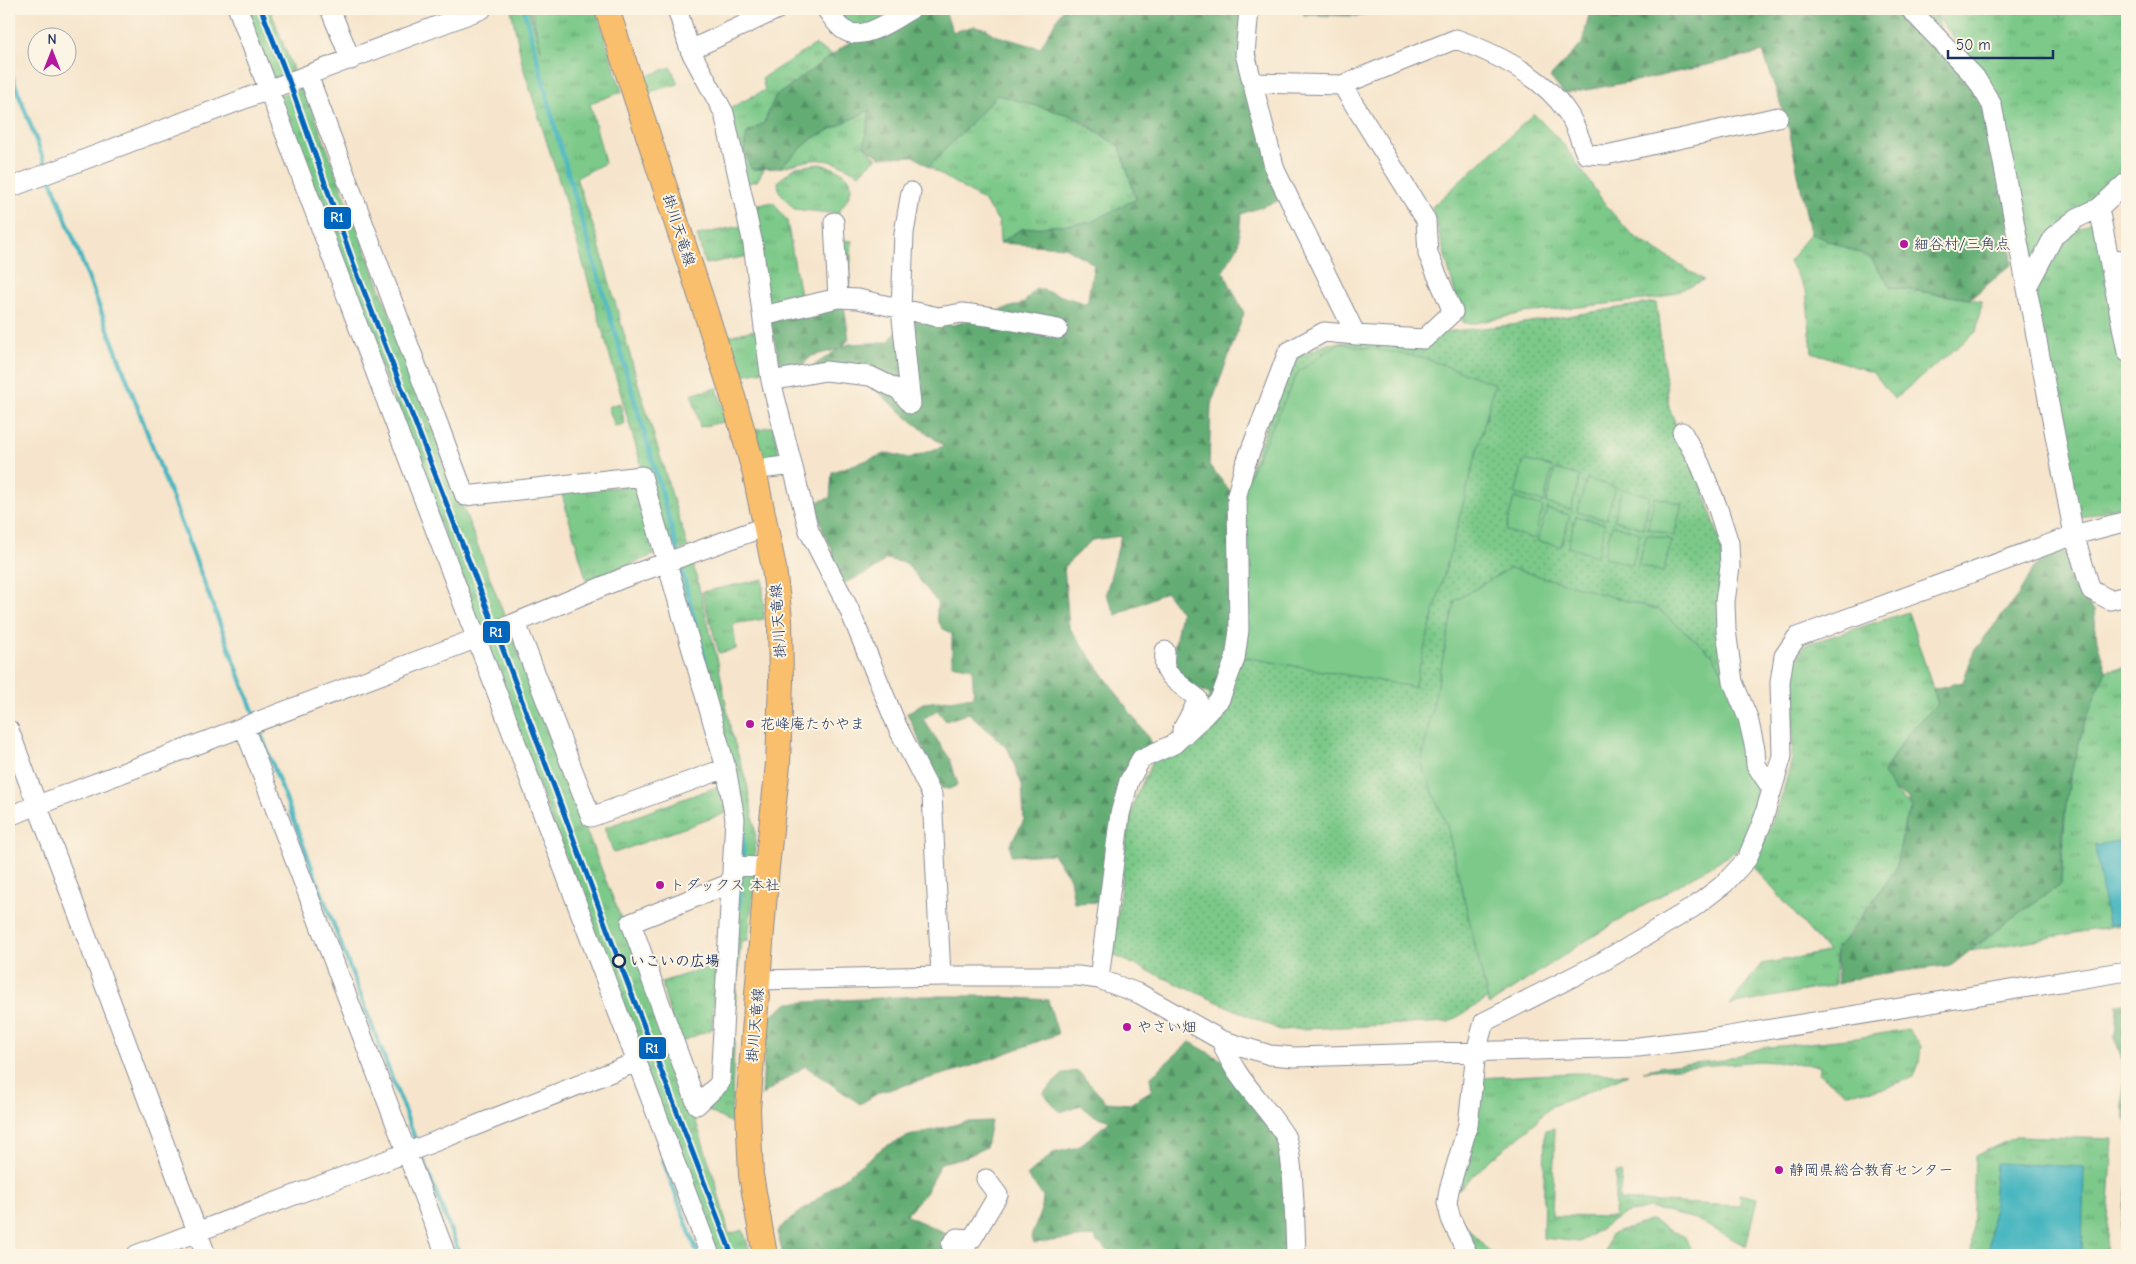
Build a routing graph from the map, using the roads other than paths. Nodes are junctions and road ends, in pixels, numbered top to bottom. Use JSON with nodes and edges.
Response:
{"nodes":[{"id":1,"x":238,"y":9,"type":"edge"},
{"id":2,"x":330,"y":9,"type":"edge"},
{"id":3,"x":482,"y":9,"type":"edge"},
{"id":4,"x":607,"y":9,"type":"edge"},
{"id":5,"x":677,"y":9,"type":"edge"},
{"id":6,"x":778,"y":9,"type":"edge"},
{"id":7,"x":826,"y":9,"type":"edge"},
{"id":8,"x":911,"y":9,"type":"edge"},
{"id":9,"x":1249,"y":9,"type":"edge"},
{"id":10,"x":1910,"y":9,"type":"edge"},
{"id":11,"x":690,"y":50,"type":"junction"},
{"id":12,"x":351,"y":60,"type":"junction"},
{"id":13,"x":308,"y":75,"type":"junction"},
{"id":14,"x":1253,"y":83,"type":"junction"},
{"id":15,"x":1342,"y":86,"type":"junction"},
{"id":16,"x":268,"y":89,"type":"junction"},
{"id":17,"x":1778,"y":117,"type":"dead end"},
{"id":18,"x":2127,"y":182,"type":"edge"},
{"id":19,"x":9,"y":188,"type":"edge"},
{"id":20,"x":911,"y":192,"type":"dead end"},
{"id":21,"x":2099,"y":208,"type":"junction"},
{"id":22,"x":834,"y":222,"type":"dead end"},
{"id":23,"x":2118,"y":260,"type":"edge"},
{"id":24,"x":2027,"y":287,"type":"junction"},
{"id":25,"x":838,"y":298,"type":"junction"},
{"id":26,"x":901,"y":309,"type":"junction"},
{"id":27,"x":763,"y":316,"type":"junction"},
{"id":28,"x":1058,"y":329,"type":"dead end"},
{"id":29,"x":1356,"y":335,"type":"junction"},
{"id":30,"x":2127,"y":352,"type":"edge"},
{"id":31,"x":771,"y":381,"type":"junction"},
{"id":32,"x":1682,"y":432,"type":"dead end"},
{"id":33,"x":792,"y":465,"type":"junction"},
{"id":34,"x":754,"y":470,"type":"junction"},
{"id":35,"x":2127,"y":522,"type":"edge"},
{"id":36,"x":767,"y":526,"type":"junction"},
{"id":37,"x":2074,"y":534,"type":"junction"},
{"id":38,"x":669,"y":561,"type":"junction"},
{"id":39,"x":2127,"y":596,"type":"edge"},
{"id":40,"x":516,"y":622,"type":"junction"},
{"id":41,"x":477,"y":638,"type":"junction"},
{"id":42,"x":1164,"y":651,"type":"dead end"},
{"id":43,"x":246,"y":727,"type":"junction"},
{"id":44,"x":9,"y":730,"type":"edge"},
{"id":45,"x":1174,"y":744,"type":"junction"},
{"id":46,"x":726,"y":768,"type":"junction"},
{"id":47,"x":1772,"y":790,"type":"junction"},
{"id":48,"x":37,"y":805,"type":"junction"},
{"id":49,"x":9,"y":816,"type":"edge"},
{"id":50,"x":762,"y":867,"type":"junction"},
{"id":51,"x":733,"y":872,"type":"junction"},
{"id":52,"x":2127,"y":972,"type":"edge"},
{"id":53,"x":941,"y":976,"type":"junction"},
{"id":54,"x":1099,"y":979,"type":"junction"},
{"id":55,"x":759,"y":980,"type":"junction"},
{"id":56,"x":1222,"y":1040,"type":"junction"},
{"id":57,"x":1476,"y":1052,"type":"junction"},
{"id":58,"x":637,"y":1062,"type":"junction"},
{"id":59,"x":409,"y":1152,"type":"junction"},
{"id":60,"x":986,"y":1179,"type":"dead end"},
{"id":61,"x":197,"y":1232,"type":"junction"},
{"id":62,"x":136,"y":1255,"type":"edge"},
{"id":63,"x":206,"y":1255,"type":"edge"},
{"id":64,"x":446,"y":1255,"type":"edge"},
{"id":65,"x":710,"y":1255,"type":"edge"},
{"id":66,"x":765,"y":1255,"type":"edge"},
{"id":67,"x":969,"y":1255,"type":"edge"},
{"id":68,"x":1296,"y":1255,"type":"edge"},
{"id":69,"x":1468,"y":1255,"type":"edge"}],
"edges":[{"from":1,"to":16,"type":"street"},
{"from":2,"to":12,"type":"street"},
{"from":3,"to":12,"type":"street"},
{"from":4,"to":34,"type":"main road","name":"掛川天竜線"},
{"from":5,"to":11,"type":"street"},
{"from":6,"to":11,"type":"street"},
{"from":7,"to":8,"type":"street"},
{"from":9,"to":14,"type":"street"},
{"from":10,"to":24,"type":"street"},
{"from":11,"to":27,"type":"street"},
{"from":12,"to":13,"type":"street"},
{"from":13,"to":16,"type":"street"},
{"from":13,"to":38,"type":"street"},
{"from":14,"to":15,"type":"street"},
{"from":14,"to":29,"type":"street"},
{"from":15,"to":17,"type":"street"},
{"from":15,"to":29,"type":"street"},
{"from":16,"to":19,"type":"street"},
{"from":16,"to":41,"type":"street"},
{"from":18,"to":21,"type":"street"},
{"from":20,"to":26,"type":"street"},
{"from":21,"to":23,"type":"street"},
{"from":21,"to":24,"type":"street"},
{"from":22,"to":25,"type":"street"},
{"from":23,"to":30,"type":"street"},
{"from":24,"to":37,"type":"street"},
{"from":25,"to":26,"type":"street"},
{"from":25,"to":27,"type":"street"},
{"from":26,"to":28,"type":"street"},
{"from":26,"to":31,"type":"street"},
{"from":27,"to":31,"type":"street"},
{"from":29,"to":45,"type":"street"},
{"from":31,"to":33,"type":"street"},
{"from":32,"to":47,"type":"street"},
{"from":33,"to":34,"type":"street"},
{"from":33,"to":53,"type":"street"},
{"from":34,"to":36,"type":"main road","name":"掛川天竜線"},
{"from":35,"to":37,"type":"street"},
{"from":36,"to":38,"type":"street"},
{"from":36,"to":50,"type":"main road","name":"掛川天竜線"},
{"from":37,"to":39,"type":"street"},
{"from":37,"to":47,"type":"street"},
{"from":38,"to":40,"type":"street"},
{"from":38,"to":46,"type":"street"},
{"from":40,"to":41,"type":"street"},
{"from":40,"to":46,"type":"street"},
{"from":41,"to":43,"type":"street"},
{"from":41,"to":58,"type":"street"},
{"from":42,"to":45,"type":"street"},
{"from":43,"to":48,"type":"street"},
{"from":43,"to":59,"type":"street"},
{"from":44,"to":48,"type":"street"},
{"from":45,"to":54,"type":"street"},
{"from":46,"to":51,"type":"street"},
{"from":47,"to":57,"type":"street"},
{"from":48,"to":49,"type":"street"},
{"from":48,"to":61,"type":"street"},
{"from":50,"to":51,"type":"street"},
{"from":50,"to":55,"type":"main road","name":"掛川天竜線"},
{"from":51,"to":51,"type":"street"},
{"from":52,"to":57,"type":"street"},
{"from":53,"to":54,"type":"street"},
{"from":53,"to":55,"type":"street"},
{"from":54,"to":56,"type":"street"},
{"from":55,"to":66,"type":"main road","name":"掛川天竜線"},
{"from":56,"to":57,"type":"street"},
{"from":56,"to":68,"type":"street"},
{"from":57,"to":69,"type":"street"},
{"from":58,"to":59,"type":"street"},
{"from":58,"to":65,"type":"street"},
{"from":59,"to":61,"type":"street"},
{"from":59,"to":64,"type":"street"},
{"from":60,"to":67,"type":"street"},
{"from":61,"to":62,"type":"street"},
{"from":61,"to":63,"type":"street"}]}
